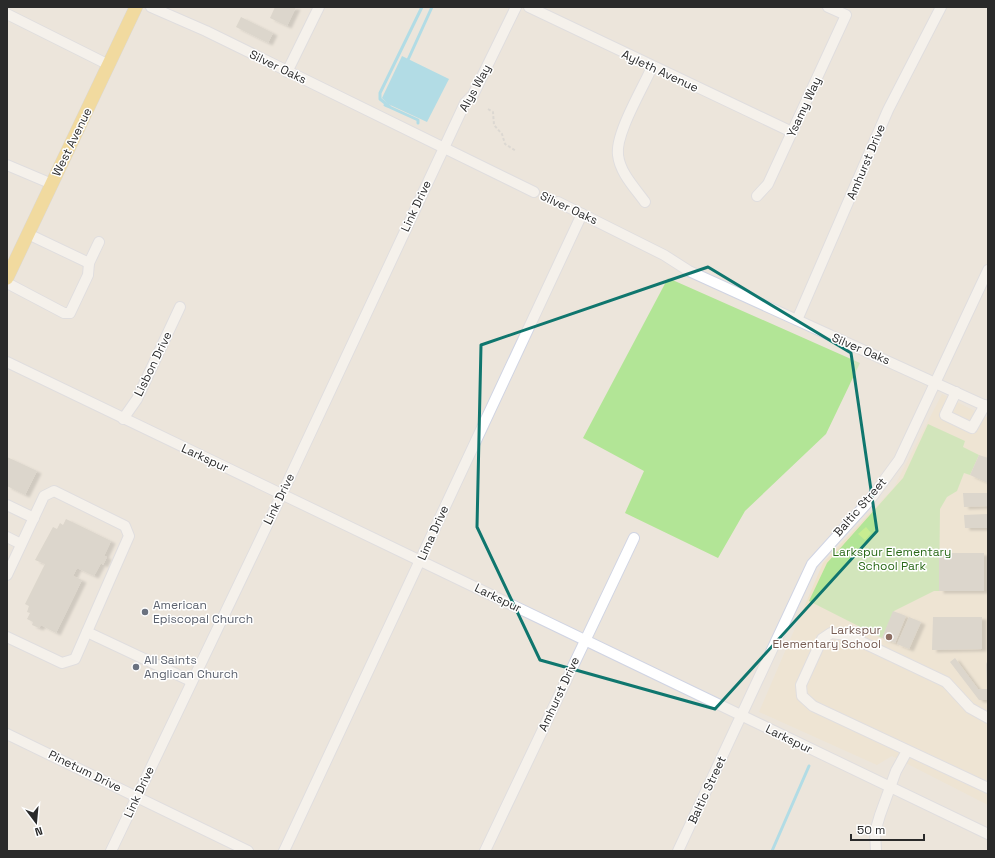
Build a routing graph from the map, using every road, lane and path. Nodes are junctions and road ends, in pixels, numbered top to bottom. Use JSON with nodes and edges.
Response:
{"nodes":[{"id":1,"x":136,"y":7,"type":"edge"},
{"id":2,"x":151,"y":7,"type":"edge"},
{"id":3,"x":319,"y":7,"type":"edge"},
{"id":4,"x":516,"y":7,"type":"edge"},
{"id":5,"x":529,"y":7,"type":"edge"},
{"id":6,"x":828,"y":7,"type":"edge"},
{"id":7,"x":941,"y":7,"type":"edge"},
{"id":8,"x":7,"y":14,"type":"edge"},
{"id":9,"x":109,"y":65,"type":"junction"},
{"id":10,"x":652,"y":67,"type":"junction"},
{"id":11,"x":287,"y":72,"type":"junction"},
{"id":12,"x":488,"y":109,"type":"dead end"},
{"id":13,"x":792,"y":132,"type":"junction"},
{"id":14,"x":444,"y":147,"type":"junction"},
{"id":15,"x":516,"y":151,"type":"dead end"},
{"id":16,"x":7,"y":165,"type":"edge"},
{"id":17,"x":52,"y":184,"type":"junction"},
{"id":18,"x":534,"y":192,"type":"dead end"},
{"id":19,"x":757,"y":196,"type":"dead end"},
{"id":20,"x":558,"y":202,"type":"dead end"},
{"id":21,"x":645,"y":202,"type":"dead end"},
{"id":22,"x":582,"y":214,"type":"junction"},
{"id":23,"x":28,"y":234,"type":"junction"},
{"id":24,"x":99,"y":242,"type":"dead end"},
{"id":25,"x":89,"y":263,"type":"junction"},
{"id":26,"x":988,"y":270,"type":"edge"},
{"id":27,"x":7,"y":278,"type":"edge"},
{"id":28,"x":7,"y":283,"type":"edge"},
{"id":29,"x":180,"y":307,"type":"dead end"},
{"id":30,"x":796,"y":320,"type":"junction"},
{"id":31,"x":7,"y":362,"type":"edge"},
{"id":32,"x":935,"y":382,"type":"junction"},
{"id":33,"x":956,"y":392,"type":"junction"},
{"id":34,"x":986,"y":406,"type":"edge"},
{"id":35,"x":123,"y":419,"type":"junction"},
{"id":36,"x":282,"y":494,"type":"junction"},
{"id":37,"x":7,"y":505,"type":"edge"},
{"id":38,"x":34,"y":518,"type":"junction"},
{"id":39,"x":7,"y":537,"type":"edge"},
{"id":40,"x":634,"y":538,"type":"dead end"},
{"id":41,"x":21,"y":544,"type":"junction"},
{"id":42,"x":420,"y":561,"type":"junction"},
{"id":43,"x":7,"y":575,"type":"edge"},
{"id":44,"x":87,"y":632,"type":"junction"},
{"id":45,"x":7,"y":637,"type":"edge"},
{"id":46,"x":584,"y":640,"type":"junction"},
{"id":47,"x":191,"y":681,"type":"junction"},
{"id":48,"x":742,"y":716,"type":"junction"},
{"id":49,"x":988,"y":718,"type":"edge"},
{"id":50,"x":7,"y":734,"type":"edge"},
{"id":51,"x":907,"y":751,"type":"junction"},
{"id":52,"x":892,"y":788,"type":"junction"},
{"id":53,"x":988,"y":788,"type":"edge"},
{"id":54,"x":137,"y":796,"type":"junction"},
{"id":55,"x":988,"y":834,"type":"edge"},
{"id":56,"x":111,"y":851,"type":"edge"},
{"id":57,"x":248,"y":851,"type":"edge"},
{"id":58,"x":284,"y":851,"type":"edge"},
{"id":59,"x":485,"y":851,"type":"edge"},
{"id":60,"x":678,"y":851,"type":"edge"},
{"id":61,"x":876,"y":851,"type":"edge"}],
"edges":[{"from":1,"to":9,"type":"main road","name":"West Avenue"},
{"from":2,"to":11,"type":"street","name":"Silver Oaks"},
{"from":3,"to":11,"type":"street"},
{"from":4,"to":14,"type":"street","name":"Alys Way"},
{"from":5,"to":10,"type":"street","name":"Ayleth Avenue"},
{"from":6,"to":13,"type":"street","name":"Ysamy Way"},
{"from":7,"to":30,"type":"street","name":"Amhurst Drive"},
{"from":8,"to":9,"type":"street"},
{"from":9,"to":17,"type":"main road","name":"West Avenue"},
{"from":10,"to":13,"type":"street","name":"Ayleth Avenue"},
{"from":10,"to":21,"type":"street"},
{"from":11,"to":14,"type":"street","name":"Silver Oaks"},
{"from":12,"to":15,"type":"path"},
{"from":13,"to":19,"type":"street","name":"Ysamy Way"},
{"from":14,"to":18,"type":"street","name":"Silver Oaks"},
{"from":14,"to":36,"type":"street","name":"Link Drive"},
{"from":16,"to":17,"type":"street"},
{"from":17,"to":23,"type":"main road","name":"West Avenue"},
{"from":20,"to":22,"type":"street","name":"Silver Oaks"},
{"from":22,"to":30,"type":"street","name":"Silver Oaks"},
{"from":22,"to":42,"type":"street","name":"Lima Drive"},
{"from":23,"to":25,"type":"street"},
{"from":23,"to":27,"type":"main road","name":"West Avenue"},
{"from":24,"to":25,"type":"street"},
{"from":25,"to":28,"type":"street"},
{"from":26,"to":32,"type":"street","name":"Baltic Street"},
{"from":29,"to":35,"type":"street","name":"Lisbon Drive"},
{"from":30,"to":32,"type":"street","name":"Silver Oaks"},
{"from":31,"to":35,"type":"street","name":"Larkspur"},
{"from":32,"to":33,"type":"street","name":"Silver Oaks"},
{"from":32,"to":48,"type":"street","name":"Baltic Street"},
{"from":33,"to":34,"type":"street","name":"Silver Oaks"},
{"from":33,"to":34,"type":"street"},
{"from":35,"to":36,"type":"street","name":"Larkspur"},
{"from":36,"to":42,"type":"street","name":"Larkspur"},
{"from":36,"to":47,"type":"street","name":"Link Drive"},
{"from":37,"to":38,"type":"street"},
{"from":38,"to":41,"type":"street"},
{"from":38,"to":44,"type":"street"},
{"from":39,"to":41,"type":"street"},
{"from":40,"to":46,"type":"street","name":"Amhurst Drive"},
{"from":41,"to":43,"type":"street"},
{"from":42,"to":46,"type":"street","name":"Larkspur"},
{"from":42,"to":58,"type":"street","name":"Lima Drive"},
{"from":44,"to":45,"type":"street"},
{"from":44,"to":47,"type":"street"},
{"from":46,"to":48,"type":"street","name":"Larkspur"},
{"from":46,"to":59,"type":"street","name":"Amhurst Drive"},
{"from":47,"to":54,"type":"street","name":"Link Drive"},
{"from":48,"to":52,"type":"street","name":"Larkspur"},
{"from":48,"to":60,"type":"street","name":"Baltic Street"},
{"from":49,"to":51,"type":"street"},
{"from":50,"to":54,"type":"street","name":"Pinetum Drive"},
{"from":51,"to":52,"type":"street"},
{"from":51,"to":53,"type":"street"},
{"from":52,"to":55,"type":"street","name":"Larkspur"},
{"from":52,"to":61,"type":"street"},
{"from":54,"to":56,"type":"street","name":"Link Drive"},
{"from":54,"to":57,"type":"street","name":"Pinetum Drive"}]}
